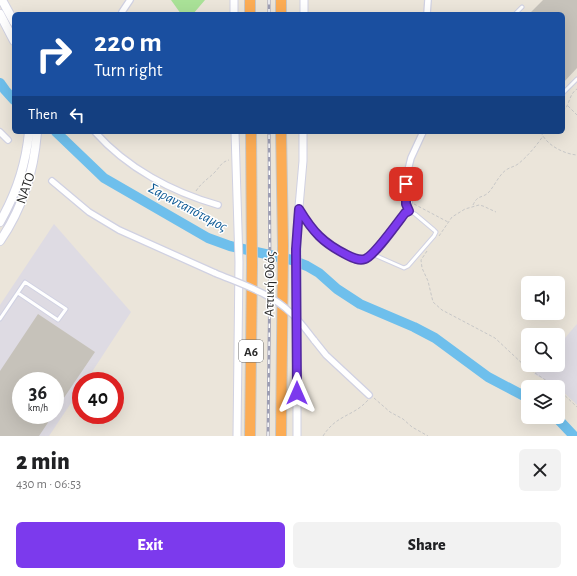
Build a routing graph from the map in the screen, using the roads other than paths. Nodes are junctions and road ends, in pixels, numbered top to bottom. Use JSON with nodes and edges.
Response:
{"nodes":[{"id":1,"x":2,"y":0,"type":"edge"},
{"id":2,"x":130,"y":0,"type":"edge"},
{"id":3,"x":234,"y":0,"type":"edge"},
{"id":4,"x":250,"y":0,"type":"edge"},
{"id":5,"x":281,"y":0,"type":"edge"},
{"id":6,"x":304,"y":0,"type":"edge"},
{"id":7,"x":428,"y":0,"type":"edge"},
{"id":8,"x":522,"y":7,"type":"dead end"},
{"id":9,"x":122,"y":12,"type":"dead end"},
{"id":10,"x":234,"y":12,"type":"edge"},
{"id":11,"x":250,"y":12,"type":"edge"},
{"id":12,"x":281,"y":12,"type":"edge"},
{"id":13,"x":304,"y":12,"type":"edge"},
{"id":14,"x":427,"y":12,"type":"edge"},
{"id":15,"x":517,"y":12,"type":"edge"},
{"id":16,"x":0,"y":14,"type":"edge"},
{"id":17,"x":12,"y":18,"type":"edge"},
{"id":18,"x":12,"y":37,"type":"edge"},
{"id":19,"x":577,"y":79,"type":"edge"},
{"id":20,"x":565,"y":91,"type":"edge"},
{"id":21,"x":0,"y":132,"type":"edge"},
{"id":22,"x":29,"y":134,"type":"edge"},
{"id":23,"x":36,"y":134,"type":"edge"},
{"id":24,"x":97,"y":134,"type":"edge"},
{"id":25,"x":235,"y":134,"type":"edge"},
{"id":26,"x":251,"y":134,"type":"edge"},
{"id":27,"x":281,"y":134,"type":"edge"},
{"id":28,"x":304,"y":134,"type":"edge"},
{"id":29,"x":421,"y":134,"type":"edge"},
{"id":30,"x":8,"y":140,"type":"dead end"},
{"id":31,"x":32,"y":145,"type":"junction"},
{"id":32,"x":52,"y":181,"type":"dead end"},
{"id":33,"x":407,"y":200,"type":"joint"},
{"id":34,"x":218,"y":206,"type":"dead end"},
{"id":35,"x":299,"y":209,"type":"junction"},
{"id":36,"x":409,"y":211,"type":"junction"},
{"id":37,"x":0,"y":222,"type":"edge"},
{"id":38,"x":0,"y":241,"type":"edge"},
{"id":39,"x":335,"y":248,"type":"joint"},
{"id":40,"x":372,"y":254,"type":"junction"},
{"id":41,"x":18,"y":293,"type":"junction"},
{"id":42,"x":0,"y":320,"type":"edge"},
{"id":43,"x":369,"y":395,"type":"road end"},
{"id":44,"x":237,"y":436,"type":"edge"},
{"id":45,"x":250,"y":436,"type":"edge"},
{"id":46,"x":281,"y":436,"type":"edge"},
{"id":47,"x":297,"y":436,"type":"edge"}],
"edges":[{"from":1,"to":17,"type":"main road"},
{"from":2,"to":9,"type":"street"},
{"from":3,"to":10,"type":"street"},
{"from":4,"to":11,"type":"highway"},
{"from":5,"to":12,"type":"highway"},
{"from":6,"to":13,"type":"street"},
{"from":7,"to":14,"type":"street"},
{"from":8,"to":15,"type":"lane"},
{"from":16,"to":18,"type":"main road"},
{"from":19,"to":20,"type":"lane"},
{"from":21,"to":30,"type":"street"},
{"from":22,"to":31,"type":"main road","name":"ΝΑΤΟ"},
{"from":23,"to":31,"type":"main road","name":"ΝΑΤΟ"},
{"from":24,"to":34,"type":"street"},
{"from":25,"to":44,"type":"street"},
{"from":26,"to":45,"type":"highway","name":"Αττική Οδός","number":"Α6"},
{"from":27,"to":46,"type":"highway","name":"Αττική Οδός","number":"Α6"},
{"from":28,"to":35,"type":"street"},
{"from":29,"to":33,"type":"street"},
{"from":31,"to":37,"type":"main road","name":"ΝΑΤΟ"},
{"from":31,"to":38,"type":"main road","name":"ΝΑΤΟ"},
{"from":32,"to":43,"type":"street","bridge":true},
{"from":33,"to":36,"type":"lane"},
{"from":35,"to":39,"type":"street"},
{"from":35,"to":47,"type":"street"},
{"from":36,"to":40,"type":"lane"},
{"from":36,"to":40,"type":"lane"},
{"from":39,"to":40,"type":"lane"},
{"from":41,"to":41,"type":"lane"},
{"from":41,"to":42,"type":"lane"}]}
